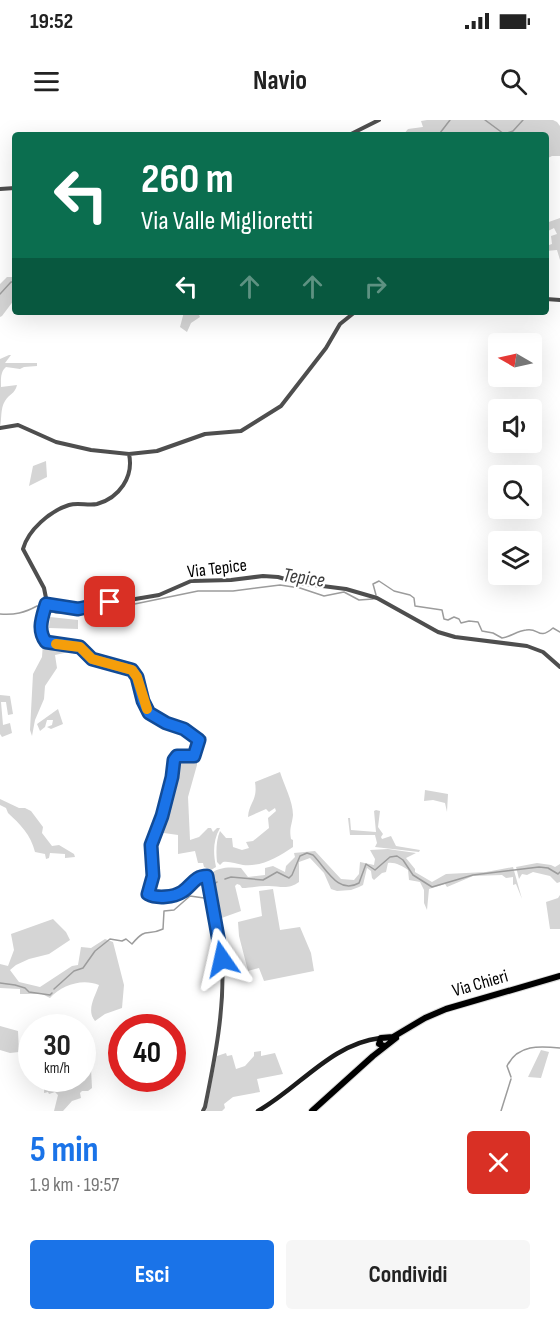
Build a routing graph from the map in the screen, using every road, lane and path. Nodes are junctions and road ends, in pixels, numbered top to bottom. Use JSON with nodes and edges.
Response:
{"nodes":[{"id":1,"x":379,"y":120,"type":"edge"},
{"id":2,"x":355,"y":132,"type":"edge"},
{"id":3,"x":351,"y":315,"type":"edge"},
{"id":4,"x":0,"y":428,"type":"edge"},
{"id":5,"x":129,"y":454,"type":"junction"},
{"id":6,"x":45,"y":607,"type":"junction"},
{"id":7,"x":560,"y":667,"type":"edge"},
{"id":8,"x":560,"y":976,"type":"edge"},
{"id":9,"x":383,"y":1042,"type":"junction"},
{"id":10,"x":203,"y":1111,"type":"edge"},
{"id":11,"x":258,"y":1111,"type":"edge"},
{"id":12,"x":312,"y":1111,"type":"edge"}],
"edges":[{"from":1,"to":2,"type":"street"},
{"from":3,"to":5,"type":"street"},
{"from":4,"to":5,"type":"street"},
{"from":5,"to":6,"type":"street"},
{"from":6,"to":7,"type":"street","name":"Via Tepice"},
{"from":6,"to":10,"type":"street"},
{"from":8,"to":9,"type":"main road","name":"Via Chieri"},
{"from":9,"to":11,"type":"main road","name":"Via Chieri"},
{"from":9,"to":12,"type":"main road"}]}
